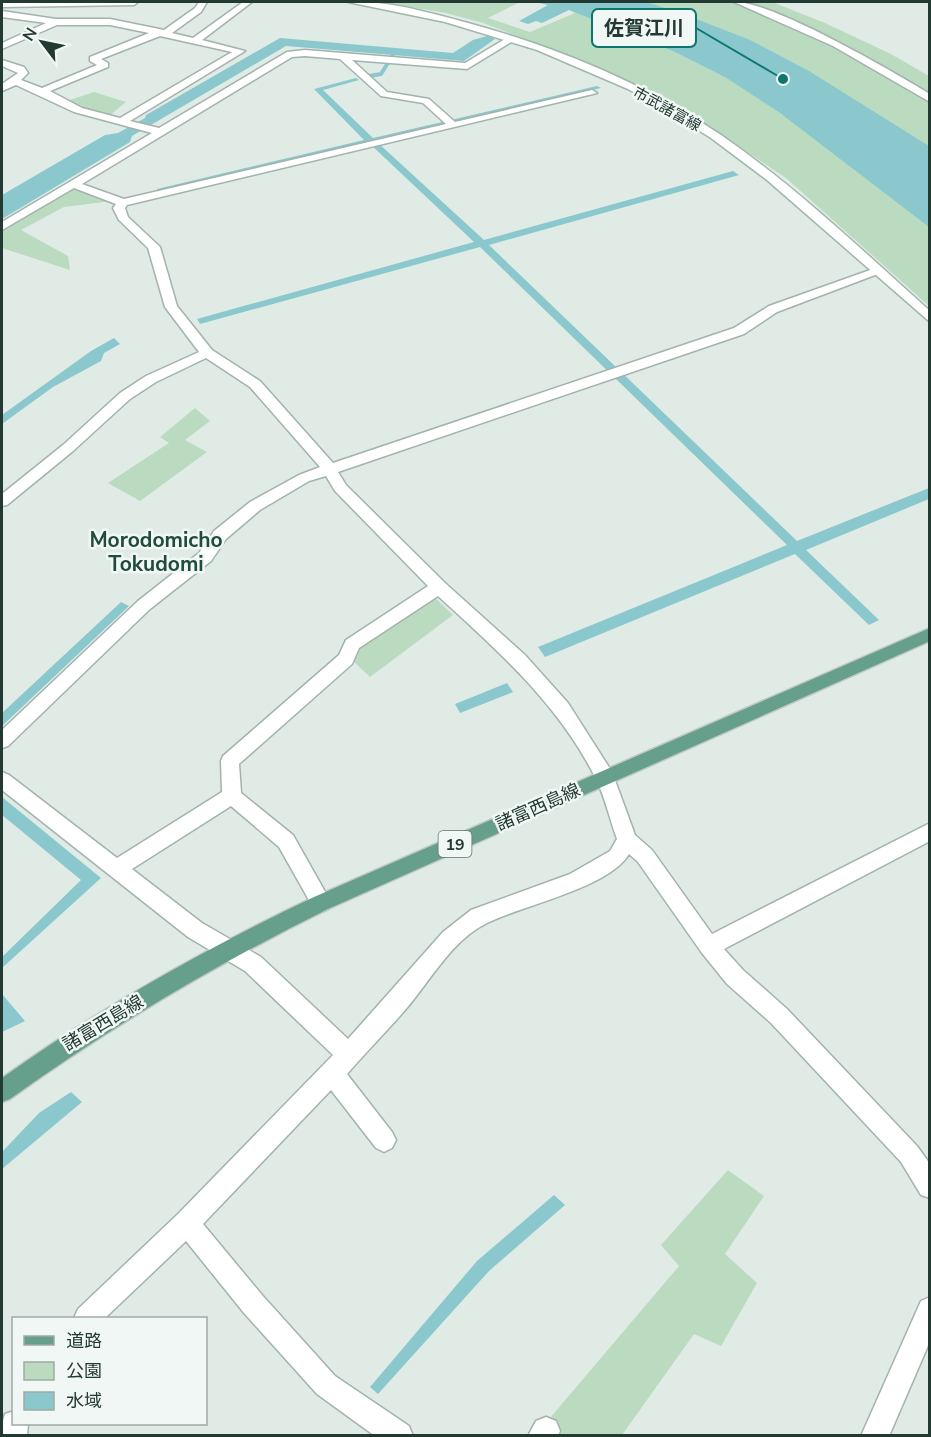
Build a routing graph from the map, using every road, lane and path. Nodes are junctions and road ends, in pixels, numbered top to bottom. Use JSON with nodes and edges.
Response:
{"nodes":[{"id":1,"x":134,"y":2,"type":"edge"},
{"id":2,"x":203,"y":2,"type":"edge"},
{"id":3,"x":248,"y":2,"type":"edge"},
{"id":4,"x":352,"y":2,"type":"edge"},
{"id":5,"x":738,"y":2,"type":"edge"},
{"id":6,"x":2,"y":5,"type":"edge"},
{"id":7,"x":2,"y":13,"type":"edge"},
{"id":8,"x":56,"y":22,"type":"junction"},
{"id":9,"x":164,"y":32,"type":"junction"},
{"id":10,"x":510,"y":39,"type":"junction"},
{"id":11,"x":195,"y":41,"type":"junction"},
{"id":12,"x":2,"y":46,"type":"edge"},
{"id":13,"x":343,"y":56,"type":"junction"},
{"id":14,"x":2,"y":63,"type":"edge"},
{"id":15,"x":15,"y":81,"type":"junction"},
{"id":16,"x":2,"y":88,"type":"edge"},
{"id":17,"x":42,"y":91,"type":"junction"},
{"id":18,"x":592,"y":93,"type":"dead end"},
{"id":19,"x":930,"y":99,"type":"edge"},
{"id":20,"x":122,"y":122,"type":"junction"},
{"id":21,"x":451,"y":124,"type":"junction"},
{"id":22,"x":154,"y":130,"type":"junction"},
{"id":23,"x":72,"y":184,"type":"junction"},
{"id":24,"x":123,"y":203,"type":"junction"},
{"id":25,"x":2,"y":227,"type":"edge"},
{"id":26,"x":878,"y":272,"type":"junction"},
{"id":27,"x":930,"y":318,"type":"edge"},
{"id":28,"x":207,"y":353,"type":"junction"},
{"id":29,"x":328,"y":467,"type":"junction"},
{"id":30,"x":2,"y":501,"type":"edge"},
{"id":31,"x":439,"y":587,"type":"junction"},
{"id":32,"x":930,"y":634,"type":"edge"},
{"id":33,"x":2,"y":741,"type":"edge"},
{"id":34,"x":606,"y":777,"type":"junction"},
{"id":35,"x":2,"y":780,"type":"edge"},
{"id":36,"x":232,"y":796,"type":"junction"},
{"id":37,"x":930,"y":831,"type":"edge"},
{"id":38,"x":627,"y":840,"type":"junction"},
{"id":39,"x":116,"y":869,"type":"junction"},
{"id":40,"x":321,"y":903,"type":"junction"},
{"id":41,"x":709,"y":946,"type":"junction"},
{"id":42,"x":226,"y":949,"type":"junction"},
{"id":43,"x":349,"y":1055,"type":"junction"},
{"id":44,"x":332,"y":1073,"type":"junction"},
{"id":45,"x":2,"y":1091,"type":"edge"},
{"id":46,"x":384,"y":1140,"type":"dead end"},
{"id":47,"x":930,"y":1186,"type":"edge"},
{"id":48,"x":187,"y":1223,"type":"junction"},
{"id":49,"x":930,"y":1310,"type":"edge"},
{"id":50,"x":88,"y":1317,"type":"edge"},
{"id":51,"x":399,"y":1436,"type":"edge"},
{"id":52,"x":875,"y":1436,"type":"edge"}],
"edges":[{"from":1,"to":6,"type":"street"},
{"from":2,"to":9,"type":"street"},
{"from":3,"to":11,"type":"street"},
{"from":4,"to":10,"type":"street","name":"市武諸富線"},
{"from":5,"to":19,"type":"street"},
{"from":7,"to":8,"type":"street"},
{"from":8,"to":9,"type":"street"},
{"from":8,"to":12,"type":"street"},
{"from":9,"to":11,"type":"street"},
{"from":9,"to":17,"type":"street"},
{"from":10,"to":13,"type":"street"},
{"from":10,"to":26,"type":"street","name":"市武諸富線"},
{"from":11,"to":20,"type":"street"},
{"from":13,"to":21,"type":"street"},
{"from":13,"to":22,"type":"street"},
{"from":14,"to":15,"type":"street"},
{"from":15,"to":16,"type":"street"},
{"from":15,"to":17,"type":"street"},
{"from":17,"to":20,"type":"street"},
{"from":18,"to":21,"type":"street"},
{"from":20,"to":22,"type":"street"},
{"from":21,"to":24,"type":"street"},
{"from":22,"to":23,"type":"street"},
{"from":23,"to":24,"type":"street"},
{"from":23,"to":25,"type":"street"},
{"from":24,"to":28,"type":"street"},
{"from":26,"to":27,"type":"street","name":"市武諸富線"},
{"from":26,"to":29,"type":"street"},
{"from":28,"to":29,"type":"street"},
{"from":28,"to":30,"type":"street"},
{"from":29,"to":31,"type":"street"},
{"from":29,"to":33,"type":"street"},
{"from":31,"to":34,"type":"street"},
{"from":31,"to":36,"type":"street"},
{"from":32,"to":34,"type":"main road","name":"諸富西島線","number":"19"},
{"from":34,"to":38,"type":"street"},
{"from":34,"to":40,"type":"main road","name":"諸富西島線","number":"19"},
{"from":35,"to":39,"type":"street"},
{"from":36,"to":39,"type":"street"},
{"from":36,"to":40,"type":"street"},
{"from":37,"to":41,"type":"street"},
{"from":38,"to":41,"type":"street"},
{"from":38,"to":43,"type":"street"},
{"from":39,"to":42,"type":"street"},
{"from":40,"to":42,"type":"main road","name":"諸富西島線","number":"19"},
{"from":41,"to":47,"type":"street"},
{"from":42,"to":43,"type":"street"},
{"from":42,"to":45,"type":"main road","name":"諸富西島線","number":"19"},
{"from":43,"to":44,"type":"street"},
{"from":44,"to":46,"type":"street"},
{"from":44,"to":48,"type":"street"},
{"from":48,"to":50,"type":"street"},
{"from":48,"to":51,"type":"street"},
{"from":49,"to":52,"type":"street"}]}
